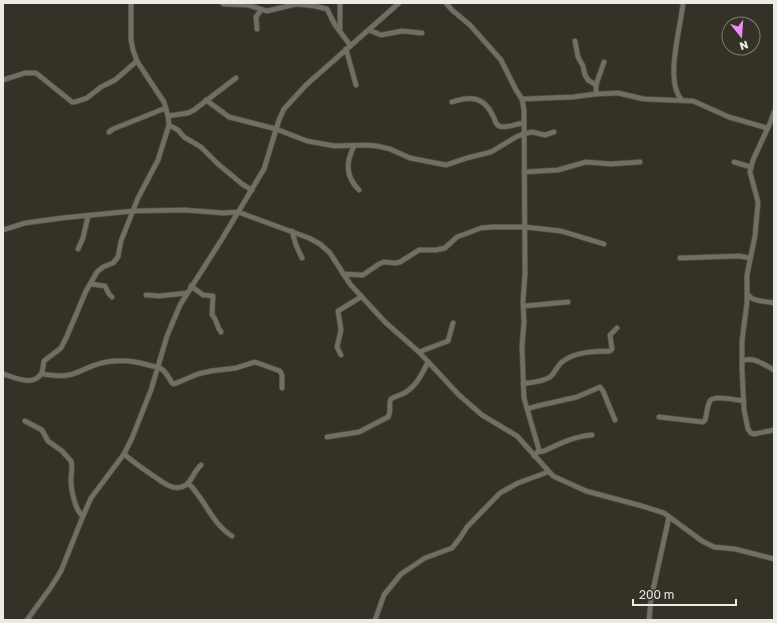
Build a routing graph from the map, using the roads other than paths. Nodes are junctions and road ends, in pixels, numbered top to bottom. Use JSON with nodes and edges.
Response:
{"nodes":[{"id":1,"x":131,"y":3,"type":"edge"},
{"id":2,"x":340,"y":3,"type":"edge"},
{"id":3,"x":399,"y":3,"type":"edge"},
{"id":4,"x":446,"y":3,"type":"edge"},
{"id":5,"x":683,"y":3,"type":"edge"},
{"id":6,"x":223,"y":4,"type":"edge"},
{"id":7,"x":238,"y":4,"type":"edge"},
{"id":8,"x":261,"y":10,"type":"junction"},
{"id":9,"x":257,"y":29,"type":"dead end"},
{"id":10,"x":368,"y":30,"type":"junction"},
{"id":11,"x":340,"y":31,"type":"junction"},
{"id":12,"x":422,"y":33,"type":"dead end"},
{"id":13,"x":575,"y":41,"type":"dead end"},
{"id":14,"x":348,"y":47,"type":"junction"},
{"id":15,"x":137,"y":61,"type":"junction"},
{"id":16,"x":604,"y":62,"type":"dead end"},
{"id":17,"x":236,"y":78,"type":"dead end"},
{"id":18,"x":3,"y":80,"type":"edge"},
{"id":19,"x":356,"y":85,"type":"dead end"},
{"id":20,"x":596,"y":85,"type":"junction"},
{"id":21,"x":596,"y":94,"type":"junction"},
{"id":22,"x":522,"y":99,"type":"junction"},
{"id":23,"x":206,"y":100,"type":"junction"},
{"id":24,"x":682,"y":100,"type":"junction"},
{"id":25,"x":452,"y":102,"type":"dead end"},
{"id":26,"x":166,"y":108,"type":"junction"},
{"id":27,"x":774,"y":112,"type":"edge"},
{"id":28,"x":168,"y":116,"type":"junction"},
{"id":29,"x":523,"y":123,"type":"junction"},
{"id":30,"x":168,"y":125,"type":"junction"},
{"id":31,"x":767,"y":128,"type":"junction"},
{"id":32,"x":276,"y":130,"type":"junction"},
{"id":33,"x":109,"y":132,"type":"dead end"},
{"id":34,"x":554,"y":132,"type":"dead end"},
{"id":35,"x":523,"y":134,"type":"junction"},
{"id":36,"x":354,"y":146,"type":"junction"},
{"id":37,"x":640,"y":162,"type":"dead end"},
{"id":38,"x":734,"y":162,"type":"dead end"},
{"id":39,"x":751,"y":167,"type":"junction"},
{"id":40,"x":524,"y":172,"type":"junction"},
{"id":41,"x":252,"y":190,"type":"junction"},
{"id":42,"x":359,"y":190,"type":"dead end"},
{"id":43,"x":134,"y":211,"type":"junction"},
{"id":44,"x":238,"y":212,"type":"junction"},
{"id":45,"x":88,"y":216,"type":"junction"},
{"id":46,"x":525,"y":227,"type":"junction"},
{"id":47,"x":3,"y":230,"type":"edge"},
{"id":48,"x":292,"y":232,"type":"junction"},
{"id":49,"x":604,"y":244,"type":"dead end"},
{"id":50,"x":78,"y":249,"type":"dead end"},
{"id":51,"x":302,"y":258,"type":"dead end"},
{"id":52,"x":680,"y":258,"type":"dead end"},
{"id":53,"x":750,"y":258,"type":"junction"},
{"id":54,"x":343,"y":274,"type":"junction"},
{"id":55,"x":91,"y":284,"type":"junction"},
{"id":56,"x":191,"y":286,"type":"junction"},
{"id":57,"x":746,"y":291,"type":"junction"},
{"id":58,"x":187,"y":292,"type":"junction"},
{"id":59,"x":146,"y":295,"type":"dead end"},
{"id":60,"x":112,"y":297,"type":"dead end"},
{"id":61,"x":361,"y":297,"type":"junction"},
{"id":62,"x":568,"y":302,"type":"dead end"},
{"id":63,"x":774,"y":303,"type":"edge"},
{"id":64,"x":524,"y":306,"type":"junction"},
{"id":65,"x":453,"y":323,"type":"dead end"},
{"id":66,"x":617,"y":328,"type":"dead end"},
{"id":67,"x":221,"y":332,"type":"dead end"},
{"id":68,"x":419,"y":352,"type":"junction"},
{"id":69,"x":341,"y":355,"type":"dead end"},
{"id":70,"x":742,"y":361,"type":"junction"},
{"id":71,"x":428,"y":362,"type":"junction"},
{"id":72,"x":158,"y":366,"type":"junction"},
{"id":73,"x":774,"y":370,"type":"edge"},
{"id":74,"x":3,"y":374,"type":"edge"},
{"id":75,"x":42,"y":374,"type":"junction"},
{"id":76,"x":523,"y":384,"type":"junction"},
{"id":77,"x":282,"y":388,"type":"dead end"},
{"id":78,"x":744,"y":401,"type":"junction"},
{"id":79,"x":527,"y":409,"type":"junction"},
{"id":80,"x":659,"y":417,"type":"dead end"},
{"id":81,"x":615,"y":420,"type":"dead end"},
{"id":82,"x":26,"y":421,"type":"dead end"},
{"id":83,"x":774,"y":430,"type":"edge"},
{"id":84,"x":592,"y":435,"type":"dead end"},
{"id":85,"x":327,"y":437,"type":"dead end"},
{"id":86,"x":538,"y":452,"type":"junction"},
{"id":87,"x":124,"y":454,"type":"junction"},
{"id":88,"x":534,"y":456,"type":"junction"},
{"id":89,"x":201,"y":465,"type":"dead end"},
{"id":90,"x":548,"y":472,"type":"junction"},
{"id":91,"x":188,"y":483,"type":"junction"},
{"id":92,"x":83,"y":516,"type":"junction"},
{"id":93,"x":669,"y":516,"type":"junction"},
{"id":94,"x":232,"y":536,"type":"dead end"},
{"id":95,"x":774,"y":559,"type":"edge"},
{"id":96,"x":27,"y":620,"type":"edge"},
{"id":97,"x":375,"y":620,"type":"edge"},
{"id":98,"x":649,"y":620,"type":"edge"}],
"edges":[{"from":1,"to":15,"type":"street"},
{"from":2,"to":11,"type":"street"},
{"from":3,"to":10,"type":"street"},
{"from":4,"to":22,"type":"street"},
{"from":5,"to":24,"type":"street"},
{"from":6,"to":7,"type":"street"},
{"from":7,"to":8,"type":"street"},
{"from":8,"to":9,"type":"street"},
{"from":8,"to":11,"type":"street"},
{"from":10,"to":12,"type":"street"},
{"from":10,"to":14,"type":"street"},
{"from":11,"to":14,"type":"street"},
{"from":13,"to":20,"type":"street"},
{"from":14,"to":19,"type":"street"},
{"from":14,"to":32,"type":"street"},
{"from":15,"to":18,"type":"street"},
{"from":15,"to":26,"type":"street"},
{"from":16,"to":20,"type":"street"},
{"from":17,"to":23,"type":"street"},
{"from":20,"to":21,"type":"street"},
{"from":21,"to":22,"type":"street"},
{"from":21,"to":24,"type":"street"},
{"from":22,"to":29,"type":"street"},
{"from":23,"to":28,"type":"street"},
{"from":23,"to":32,"type":"street"},
{"from":24,"to":31,"type":"street"},
{"from":25,"to":29,"type":"street"},
{"from":26,"to":28,"type":"street"},
{"from":26,"to":33,"type":"street"},
{"from":27,"to":31,"type":"street"},
{"from":28,"to":30,"type":"street"},
{"from":29,"to":35,"type":"street"},
{"from":30,"to":41,"type":"street"},
{"from":30,"to":43,"type":"street"},
{"from":31,"to":39,"type":"street"},
{"from":32,"to":36,"type":"street"},
{"from":32,"to":41,"type":"street"},
{"from":34,"to":35,"type":"street"},
{"from":35,"to":36,"type":"street"},
{"from":35,"to":40,"type":"street"},
{"from":36,"to":42,"type":"street"},
{"from":37,"to":40,"type":"street"},
{"from":38,"to":39,"type":"street"},
{"from":39,"to":53,"type":"street"},
{"from":40,"to":46,"type":"street"},
{"from":41,"to":44,"type":"street"},
{"from":43,"to":44,"type":"street"},
{"from":43,"to":45,"type":"street"},
{"from":43,"to":55,"type":"street"},
{"from":44,"to":48,"type":"street"},
{"from":44,"to":56,"type":"street"},
{"from":45,"to":47,"type":"street"},
{"from":45,"to":50,"type":"street"},
{"from":46,"to":49,"type":"street"},
{"from":46,"to":54,"type":"street"},
{"from":46,"to":64,"type":"street"},
{"from":48,"to":51,"type":"street"},
{"from":48,"to":54,"type":"street"},
{"from":52,"to":53,"type":"street"},
{"from":53,"to":57,"type":"street"},
{"from":54,"to":61,"type":"street"},
{"from":55,"to":60,"type":"street"},
{"from":55,"to":75,"type":"street"},
{"from":56,"to":58,"type":"street"},
{"from":56,"to":67,"type":"street"},
{"from":57,"to":63,"type":"street"},
{"from":57,"to":70,"type":"street"},
{"from":58,"to":59,"type":"street"},
{"from":58,"to":72,"type":"street"},
{"from":61,"to":68,"type":"street"},
{"from":61,"to":69,"type":"street"},
{"from":62,"to":64,"type":"street"},
{"from":64,"to":76,"type":"street"},
{"from":65,"to":68,"type":"street"},
{"from":66,"to":76,"type":"street"},
{"from":68,"to":71,"type":"street"},
{"from":70,"to":73,"type":"street"},
{"from":70,"to":78,"type":"street"},
{"from":71,"to":85,"type":"street"},
{"from":71,"to":88,"type":"street"},
{"from":72,"to":75,"type":"street"},
{"from":72,"to":77,"type":"street"},
{"from":72,"to":87,"type":"street"},
{"from":74,"to":75,"type":"street"},
{"from":76,"to":79,"type":"street"},
{"from":78,"to":80,"type":"street"},
{"from":78,"to":83,"type":"street"},
{"from":79,"to":81,"type":"street"},
{"from":79,"to":86,"type":"street"},
{"from":82,"to":92,"type":"street"},
{"from":84,"to":86,"type":"street"},
{"from":86,"to":88,"type":"street"},
{"from":87,"to":91,"type":"street"},
{"from":87,"to":92,"type":"street"},
{"from":88,"to":90,"type":"street"},
{"from":89,"to":91,"type":"street"},
{"from":90,"to":93,"type":"street"},
{"from":90,"to":97,"type":"street"},
{"from":91,"to":94,"type":"street"},
{"from":92,"to":96,"type":"street"},
{"from":93,"to":95,"type":"street"},
{"from":93,"to":98,"type":"street"}]}
